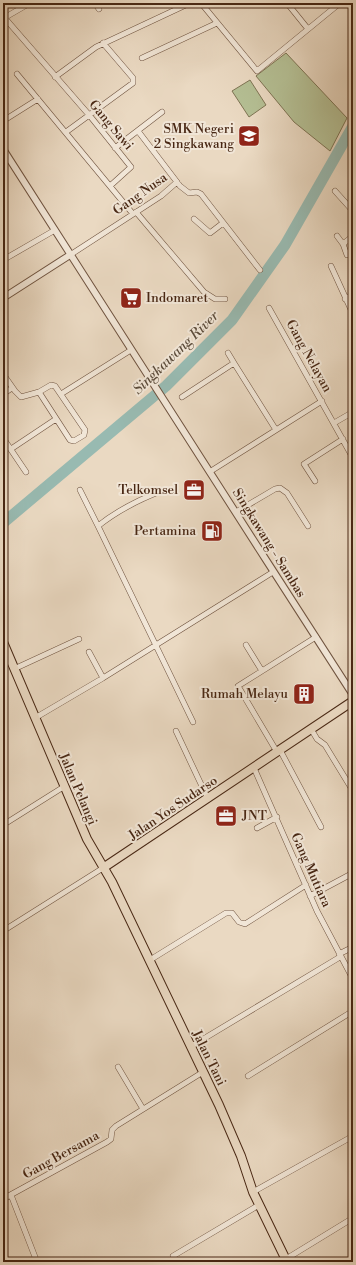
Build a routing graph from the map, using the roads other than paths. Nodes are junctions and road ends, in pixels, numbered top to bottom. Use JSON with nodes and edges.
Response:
{"nodes":[{"id":1,"x":30,"y":3,"type":"edge"},
{"id":2,"x":95,"y":3,"type":"edge"},
{"id":3,"x":190,"y":3,"type":"edge"},
{"id":4,"x":201,"y":3,"type":"edge"},
{"id":5,"x":287,"y":3,"type":"edge"},
{"id":6,"x":340,"y":3,"type":"edge"},
{"id":7,"x":99,"y":9,"type":"dead end"},
{"id":8,"x":4,"y":17,"type":"edge"},
{"id":9,"x":217,"y":23,"type":"junction"},
{"id":10,"x":308,"y":29,"type":"junction"},
{"id":11,"x":103,"y":43,"type":"junction"},
{"id":12,"x":142,"y":58,"type":"dead end"},
{"id":13,"x":17,"y":74,"type":"dead end"},
{"id":14,"x":56,"y":77,"type":"junction"},
{"id":15,"x":38,"y":99,"type":"junction"},
{"id":16,"x":162,"y":112,"type":"dead end"},
{"id":17,"x":90,"y":116,"type":"junction"},
{"id":18,"x":3,"y":121,"type":"edge"},
{"id":19,"x":138,"y":130,"type":"junction"},
{"id":20,"x":66,"y":132,"type":"junction"},
{"id":21,"x":3,"y":148,"type":"edge"},
{"id":22,"x":115,"y":148,"type":"junction"},
{"id":23,"x":177,"y":182,"type":"junction"},
{"id":24,"x":110,"y":186,"type":"junction"},
{"id":25,"x":335,"y":191,"type":"dead end"},
{"id":26,"x":353,"y":211,"type":"edge"},
{"id":27,"x":135,"y":213,"type":"junction"},
{"id":28,"x":194,"y":219,"type":"dead end"},
{"id":29,"x":223,"y":223,"type":"junction"},
{"id":30,"x":55,"y":230,"type":"junction"},
{"id":31,"x":337,"y":236,"type":"dead end"},
{"id":32,"x":353,"y":236,"type":"edge"},
{"id":33,"x":343,"y":244,"type":"junction"},
{"id":34,"x":70,"y":255,"type":"junction"},
{"id":35,"x":347,"y":255,"type":"dead end"},
{"id":36,"x":3,"y":260,"type":"edge"},
{"id":37,"x":331,"y":266,"type":"dead end"},
{"id":38,"x":260,"y":270,"type":"dead end"},
{"id":39,"x":353,"y":294,"type":"edge"},
{"id":40,"x":3,"y":298,"type":"edge"},
{"id":41,"x":225,"y":299,"type":"dead end"},
{"id":42,"x":345,"y":299,"type":"junction"},
{"id":43,"x":269,"y":308,"type":"dead end"},
{"id":44,"x":353,"y":314,"type":"edge"},
{"id":45,"x":130,"y":350,"type":"junction"},
{"id":46,"x":228,"y":353,"type":"dead end"},
{"id":47,"x":234,"y":363,"type":"junction"},
{"id":48,"x":3,"y":374,"type":"edge"},
{"id":49,"x":12,"y":388,"type":"junction"},
{"id":50,"x":38,"y":392,"type":"junction"},
{"id":51,"x":3,"y":394,"type":"edge"},
{"id":52,"x":61,"y":394,"type":"junction"},
{"id":53,"x":182,"y":397,"type":"dead end"},
{"id":54,"x":322,"y":401,"type":"junction"},
{"id":55,"x":353,"y":412,"type":"edge"},
{"id":56,"x":56,"y":419,"type":"junction"},
{"id":57,"x":334,"y":423,"type":"junction"},
{"id":58,"x":276,"y":430,"type":"junction"},
{"id":59,"x":3,"y":438,"type":"edge"},
{"id":60,"x":343,"y":439,"type":"junction"},
{"id":61,"x":11,"y":449,"type":"junction"},
{"id":62,"x":353,"y":458,"type":"edge"},
{"id":63,"x":211,"y":471,"type":"junction"},
{"id":64,"x":26,"y":472,"type":"dead end"},
{"id":65,"x":315,"y":481,"type":"dead end"},
{"id":66,"x":80,"y":490,"type":"dead end"},
{"id":67,"x":164,"y":490,"type":"dead end"},
{"id":68,"x":236,"y":512,"type":"junction"},
{"id":69,"x":98,"y":526,"type":"junction"},
{"id":70,"x":308,"y":526,"type":"dead end"},
{"id":71,"x":273,"y":572,"type":"junction"},
{"id":72,"x":316,"y":637,"type":"junction"},
{"id":73,"x":79,"y":639,"type":"dead end"},
{"id":74,"x":3,"y":642,"type":"edge"},
{"id":75,"x":155,"y":645,"type":"junction"},
{"id":76,"x":246,"y":645,"type":"dead end"},
{"id":77,"x":89,"y":652,"type":"dead end"},
{"id":78,"x":14,"y":669,"type":"junction"},
{"id":79,"x":262,"y":671,"type":"junction"},
{"id":80,"x":103,"y":678,"type":"junction"},
{"id":81,"x":353,"y":695,"type":"edge"},
{"id":82,"x":353,"y":701,"type":"edge"},
{"id":83,"x":35,"y":718,"type":"junction"},
{"id":84,"x":193,"y":722,"type":"dead end"},
{"id":85,"x":311,"y":729,"type":"junction"},
{"id":86,"x":176,"y":731,"type":"dead end"},
{"id":87,"x":279,"y":751,"type":"junction"},
{"id":88,"x":254,"y":768,"type":"junction"},
{"id":89,"x":65,"y":786,"type":"junction"},
{"id":90,"x":353,"y":791,"type":"edge"},
{"id":91,"x":208,"y":798,"type":"junction"},
{"id":92,"x":277,"y":817,"type":"junction"},
{"id":93,"x":3,"y":825,"type":"edge"},
{"id":94,"x":321,"y":827,"type":"dead end"},
{"id":95,"x":257,"y":828,"type":"dead end"},
{"id":96,"x":103,"y":868,"type":"junction"},
{"id":97,"x":353,"y":873,"type":"edge"},
{"id":98,"x":306,"y":885,"type":"junction"},
{"id":99,"x":310,"y":896,"type":"junction"},
{"id":100,"x":3,"y":931,"type":"edge"},
{"id":101,"x":353,"y":947,"type":"edge"},
{"id":102,"x":340,"y":956,"type":"junction"},
{"id":103,"x":150,"y":960,"type":"junction"},
{"id":104,"x":353,"y":979,"type":"edge"},
{"id":105,"x":353,"y":1011,"type":"edge"},
{"id":106,"x":190,"y":1047,"type":"junction"},
{"id":107,"x":118,"y":1067,"type":"dead end"},
{"id":108,"x":203,"y":1072,"type":"junction"},
{"id":109,"x":248,"y":1076,"type":"dead end"},
{"id":110,"x":143,"y":1109,"type":"junction"},
{"id":111,"x":353,"y":1136,"type":"edge"},
{"id":112,"x":253,"y":1192,"type":"junction"},
{"id":113,"x":11,"y":1195,"type":"junction"},
{"id":114,"x":3,"y":1199,"type":"edge"},
{"id":115,"x":259,"y":1205,"type":"junction"},
{"id":116,"x":353,"y":1218,"type":"edge"},
{"id":117,"x":173,"y":1256,"type":"dead end"},
{"id":118,"x":286,"y":1261,"type":"edge"},
{"id":119,"x":37,"y":1262,"type":"edge"}],
"edges":[{"from":1,"to":8,"type":"street"},
{"from":2,"to":7,"type":"street"},
{"from":3,"to":11,"type":"street"},
{"from":4,"to":9,"type":"street"},
{"from":5,"to":10,"type":"street"},
{"from":6,"to":10,"type":"street"},
{"from":8,"to":14,"type":"street","name":"Gang Sawi"},
{"from":9,"to":10,"type":"street"},
{"from":9,"to":12,"type":"street"},
{"from":11,"to":14,"type":"street"},
{"from":11,"to":17,"type":"street"},
{"from":13,"to":15,"type":"street"},
{"from":14,"to":17,"type":"street","name":"Gang Sawi"},
{"from":15,"to":18,"type":"street"},
{"from":15,"to":20,"type":"street"},
{"from":16,"to":19,"type":"street"},
{"from":17,"to":20,"type":"street"},
{"from":17,"to":22,"type":"street","name":"Gang Sawi"},
{"from":19,"to":22,"type":"street"},
{"from":19,"to":23,"type":"street"},
{"from":20,"to":24,"type":"street"},
{"from":21,"to":30,"type":"street","name":"Singkawang - Sambas"},
{"from":22,"to":24,"type":"street","name":"Gang Sawi"},
{"from":23,"to":27,"type":"street","name":"Gang Nusa"},
{"from":23,"to":29,"type":"street","name":"Gang Nusa"},
{"from":24,"to":27,"type":"street"},
{"from":25,"to":26,"type":"street"},
{"from":27,"to":34,"type":"street","name":"Gang Nusa"},
{"from":27,"to":41,"type":"street"},
{"from":28,"to":29,"type":"street"},
{"from":29,"to":38,"type":"street","name":"Gang Nusa"},
{"from":30,"to":34,"type":"street","name":"Singkawang - Sambas"},
{"from":30,"to":36,"type":"street"},
{"from":31,"to":33,"type":"street"},
{"from":32,"to":33,"type":"street"},
{"from":33,"to":35,"type":"street"},
{"from":34,"to":40,"type":"street"},
{"from":34,"to":45,"type":"street","name":"Singkawang - Sambas"},
{"from":37,"to":42,"type":"street"},
{"from":39,"to":42,"type":"street"},
{"from":42,"to":44,"type":"street"},
{"from":43,"to":54,"type":"street","name":"Gang Nelayan"},
{"from":45,"to":52,"type":"street"},
{"from":45,"to":63,"type":"street","name":"Singkawang - Sambas"},
{"from":46,"to":47,"type":"street"},
{"from":47,"to":53,"type":"street"},
{"from":47,"to":58,"type":"street"},
{"from":48,"to":49,"type":"street"},
{"from":49,"to":50,"type":"street"},
{"from":49,"to":51,"type":"street"},
{"from":50,"to":52,"type":"street"},
{"from":50,"to":56,"type":"street"},
{"from":52,"to":56,"type":"street"},
{"from":54,"to":57,"type":"street","name":"Gang Nelayan"},
{"from":54,"to":58,"type":"street"},
{"from":55,"to":57,"type":"street"},
{"from":56,"to":61,"type":"street"},
{"from":57,"to":60,"type":"street","name":"Gang Nelayan"},
{"from":58,"to":63,"type":"street"},
{"from":59,"to":61,"type":"street"},
{"from":60,"to":62,"type":"street","name":"Gang Nelayan"},
{"from":60,"to":65,"type":"street"},
{"from":61,"to":64,"type":"street"},
{"from":63,"to":68,"type":"street","name":"Singkawang - Sambas"},
{"from":66,"to":69,"type":"street"},
{"from":67,"to":69,"type":"street"},
{"from":68,"to":70,"type":"street"},
{"from":68,"to":71,"type":"street","name":"Singkawang - Sambas"},
{"from":69,"to":75,"type":"street"},
{"from":71,"to":72,"type":"street","name":"Singkawang - Sambas"},
{"from":71,"to":75,"type":"street"},
{"from":72,"to":79,"type":"street"},
{"from":72,"to":81,"type":"street","name":"Singkawang - Sambas"},
{"from":73,"to":78,"type":"street"},
{"from":74,"to":78,"type":"main road"},
{"from":75,"to":80,"type":"street"},
{"from":75,"to":84,"type":"street"},
{"from":76,"to":79,"type":"street"},
{"from":77,"to":80,"type":"street"},
{"from":78,"to":83,"type":"main road"},
{"from":79,"to":87,"type":"street"},
{"from":80,"to":83,"type":"street"},
{"from":82,"to":85,"type":"main road","name":"Jalan Yos Sudarso"},
{"from":83,"to":89,"type":"main road","name":"Jalan Pelangi"},
{"from":85,"to":87,"type":"main road","name":"Jalan Yos Sudarso"},
{"from":85,"to":90,"type":"street"},
{"from":86,"to":91,"type":"street"},
{"from":87,"to":88,"type":"main road","name":"Jalan Yos Sudarso"},
{"from":87,"to":94,"type":"street"},
{"from":88,"to":91,"type":"main road","name":"Jalan Yos Sudarso"},
{"from":88,"to":92,"type":"street","name":"Gang Mutiara"},
{"from":89,"to":93,"type":"street"},
{"from":89,"to":96,"type":"main road","name":"Jalan Pelangi"},
{"from":91,"to":96,"type":"main road","name":"Jalan Yos Sudarso"},
{"from":92,"to":95,"type":"street"},
{"from":92,"to":98,"type":"street","name":"Gang Mutiara"},
{"from":96,"to":100,"type":"street","name":"Jalan Yos Sudarso"},
{"from":96,"to":103,"type":"main road","name":"Jalan Tani"},
{"from":97,"to":99,"type":"street"},
{"from":98,"to":99,"type":"street","name":"Gang Mutiara"},
{"from":98,"to":103,"type":"street"},
{"from":99,"to":102,"type":"street","name":"Gang Mutiara"},
{"from":101,"to":102,"type":"street"},
{"from":102,"to":104,"type":"street","name":"Gang Mutiara"},
{"from":102,"to":106,"type":"street"},
{"from":103,"to":106,"type":"main road","name":"Jalan Tani"},
{"from":105,"to":109,"type":"street"},
{"from":106,"to":108,"type":"main road","name":"Jalan Tani"},
{"from":107,"to":110,"type":"street"},
{"from":108,"to":110,"type":"street","name":"Gang Bersama"},
{"from":108,"to":112,"type":"main road","name":"Jalan Tani"},
{"from":110,"to":113,"type":"street","name":"Gang Bersama"},
{"from":111,"to":112,"type":"street"},
{"from":112,"to":115,"type":"main road","name":"Jalan Tani"},
{"from":113,"to":114,"type":"street","name":"Gang Bersama"},
{"from":113,"to":119,"type":"street"},
{"from":115,"to":117,"type":"street"},
{"from":115,"to":118,"type":"main road","name":"Jalan Tani"},
{"from":116,"to":118,"type":"street"}]}
